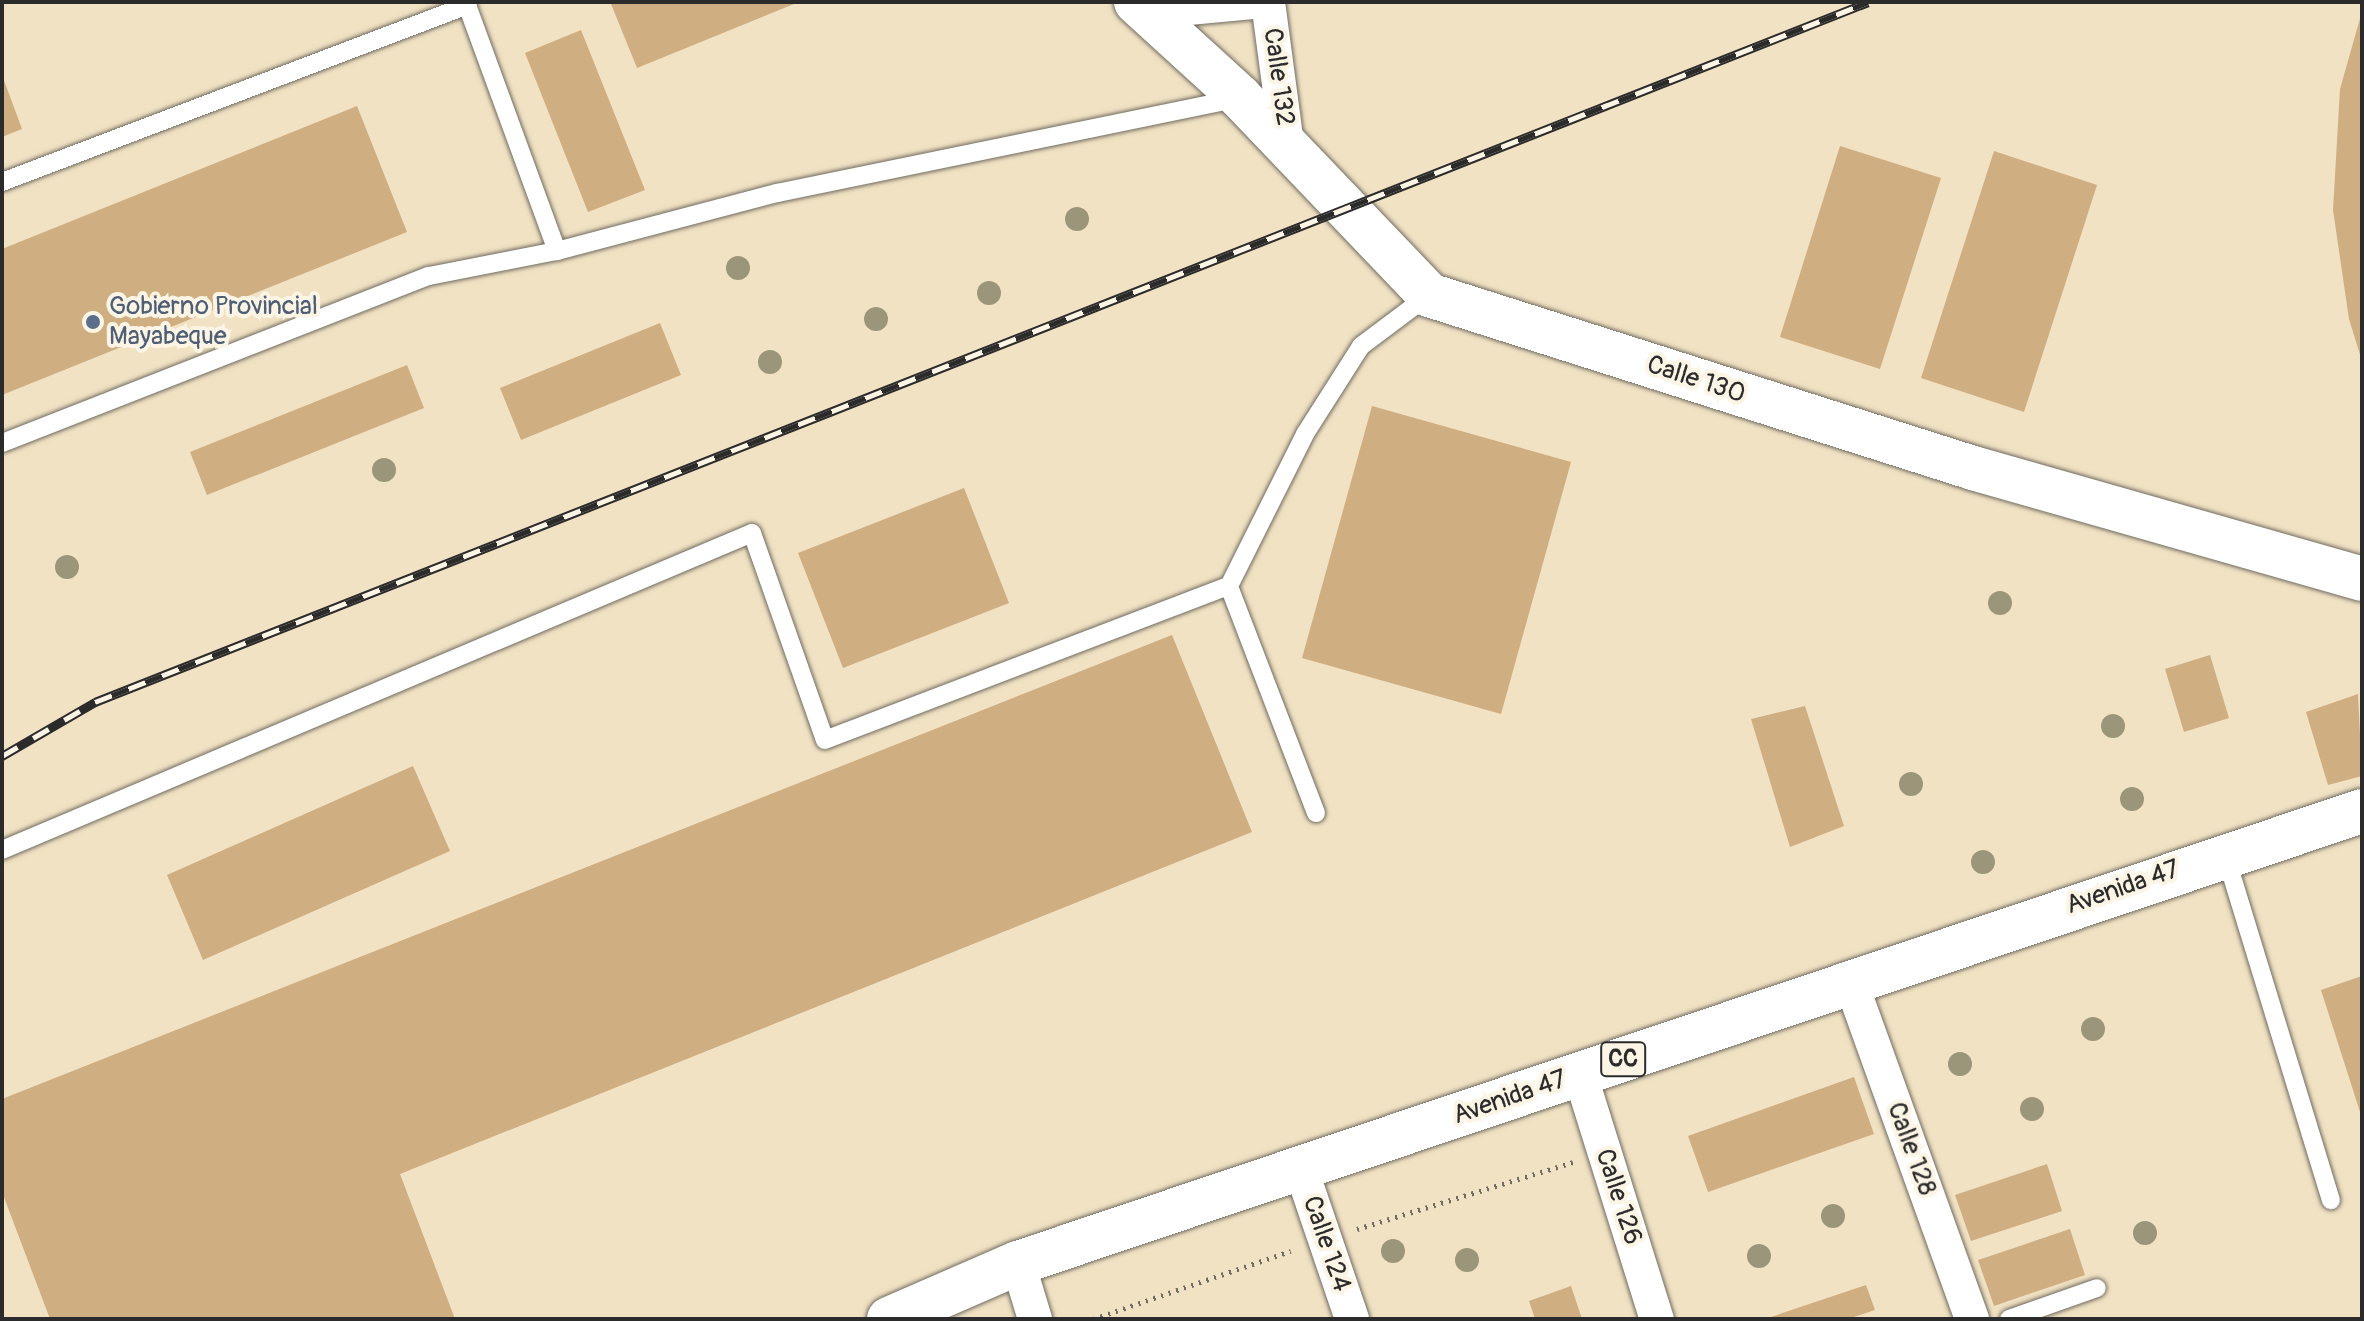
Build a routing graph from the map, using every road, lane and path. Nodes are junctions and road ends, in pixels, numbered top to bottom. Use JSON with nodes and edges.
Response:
{"nodes":[{"id":1,"x":1253,"y":2,"type":"edge"},
{"id":2,"x":1268,"y":2,"type":"edge"},
{"id":3,"x":470,"y":3,"type":"edge"},
{"id":4,"x":1141,"y":7,"type":"edge"},
{"id":5,"x":1240,"y":97,"type":"junction"},
{"id":6,"x":1288,"y":151,"type":"junction"},
{"id":7,"x":2,"y":182,"type":"edge"},
{"id":8,"x":557,"y":251,"type":"junction"},
{"id":9,"x":1429,"y":295,"type":"junction"},
{"id":10,"x":2,"y":443,"type":"edge"},
{"id":11,"x":2362,"y":579,"type":"edge"},
{"id":12,"x":1229,"y":586,"type":"junction"},
{"id":13,"x":2362,"y":811,"type":"edge"},
{"id":14,"x":1316,"y":813,"type":"dead end"},
{"id":15,"x":2,"y":850,"type":"edge"},
{"id":16,"x":2225,"y":854,"type":"junction"},
{"id":17,"x":1850,"y":980,"type":"junction"},
{"id":18,"x":1580,"y":1074,"type":"junction"},
{"id":19,"x":1301,"y":1169,"type":"junction"},
{"id":20,"x":2331,"y":1200,"type":"dead end"},
{"id":21,"x":1018,"y":1263,"type":"junction"},
{"id":22,"x":2097,"y":1288,"type":"dead end"},
{"id":23,"x":889,"y":1319,"type":"edge"},
{"id":24,"x":1035,"y":1319,"type":"edge"},
{"id":25,"x":1352,"y":1319,"type":"edge"},
{"id":26,"x":1657,"y":1319,"type":"edge"},
{"id":27,"x":1972,"y":1319,"type":"edge"},
{"id":28,"x":2009,"y":1319,"type":"edge"}],
"edges":[{"from":1,"to":4,"type":"street"},
{"from":2,"to":6,"type":"street","name":"Calle 132"},
{"from":3,"to":7,"type":"lane"},
{"from":3,"to":8,"type":"lane"},
{"from":4,"to":5,"type":"main road","name":"Calle 130"},
{"from":5,"to":6,"type":"main road","name":"Calle 130"},
{"from":5,"to":8,"type":"lane"},
{"from":6,"to":9,"type":"main road","name":"Calle 130"},
{"from":8,"to":10,"type":"lane"},
{"from":9,"to":11,"type":"main road","name":"Calle 130"},
{"from":9,"to":12,"type":"lane"},
{"from":12,"to":14,"type":"lane"},
{"from":12,"to":15,"type":"lane"},
{"from":13,"to":16,"type":"main road","name":"Avenida 47","number":"CC"},
{"from":16,"to":17,"type":"main road","name":"Avenida 47","number":"CC"},
{"from":16,"to":20,"type":"lane"},
{"from":17,"to":18,"type":"main road","name":"Avenida 47","number":"CC"},
{"from":17,"to":27,"type":"street","name":"Calle 128"},
{"from":18,"to":19,"type":"main road","name":"Avenida 47","number":"CC"},
{"from":18,"to":26,"type":"street","name":"Calle 126"},
{"from":19,"to":21,"type":"main road","name":"Avenida 47","number":"CC"},
{"from":19,"to":25,"type":"street","name":"Calle 124"},
{"from":21,"to":23,"type":"main road","name":"Avenida 47","number":"CC"},
{"from":21,"to":24,"type":"street"},
{"from":22,"to":28,"type":"lane"}]}
